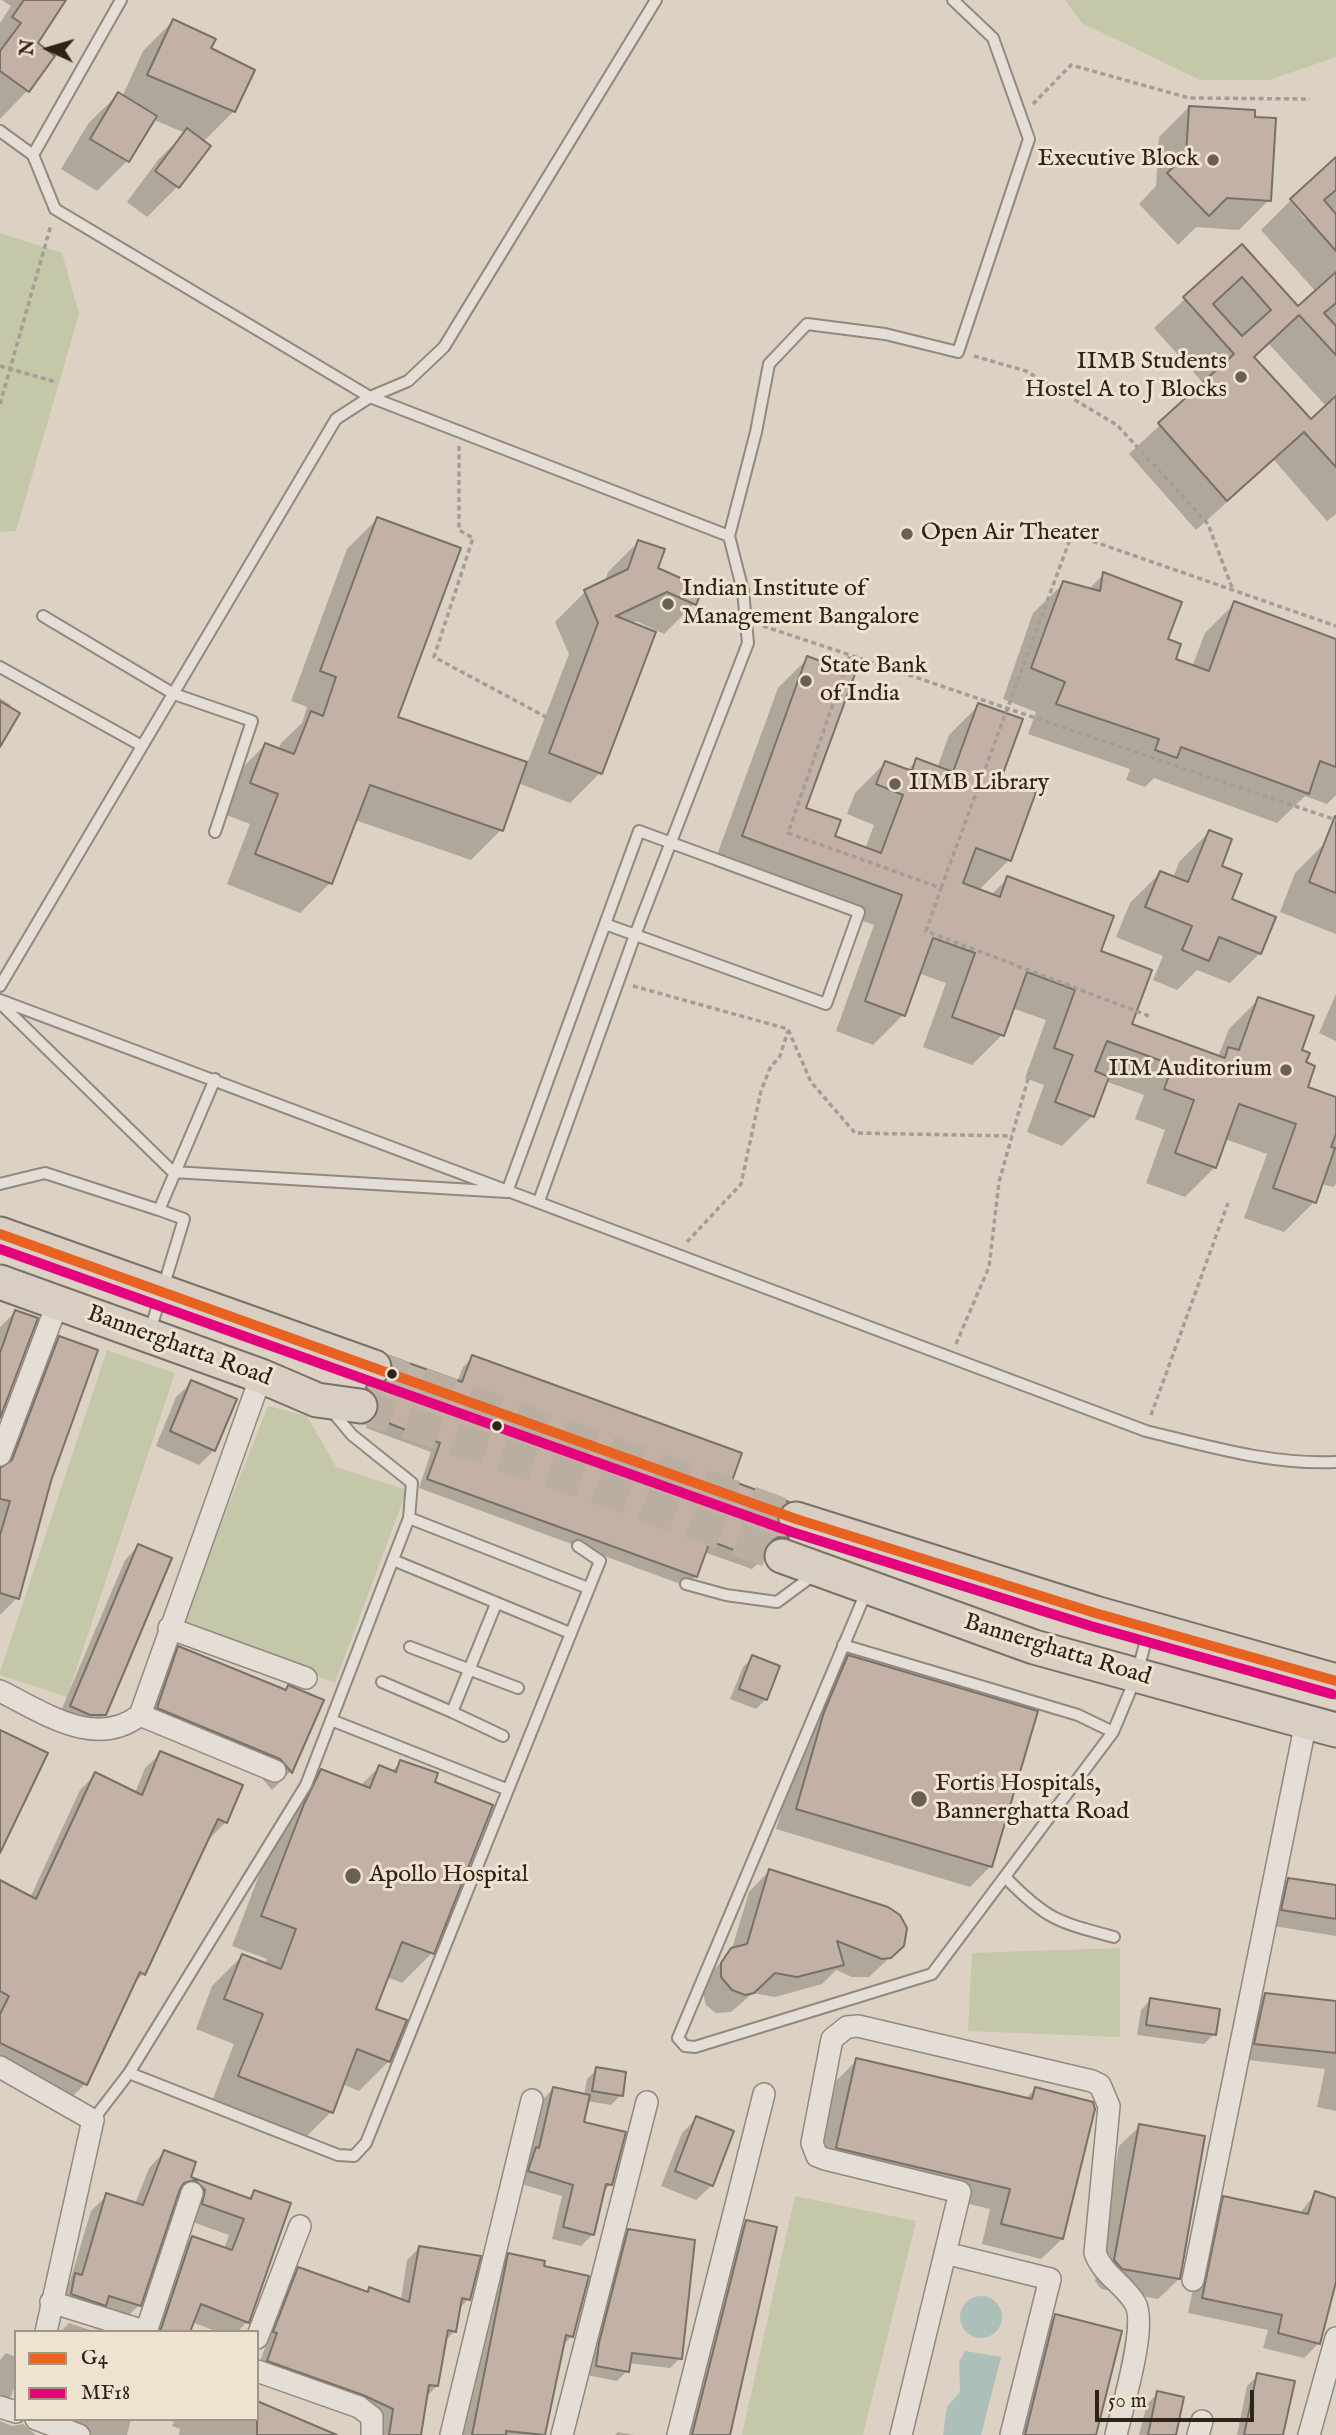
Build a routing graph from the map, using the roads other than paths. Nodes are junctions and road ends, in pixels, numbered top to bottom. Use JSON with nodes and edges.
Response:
{"nodes":[{"id":1,"x":121,"y":0,"type":"edge"},
{"id":2,"x":656,"y":0,"type":"edge"},
{"id":3,"x":953,"y":0,"type":"edge"},
{"id":4,"x":0,"y":131,"type":"edge"},
{"id":5,"x":33,"y":155,"type":"junction"},
{"id":6,"x":370,"y":397,"type":"junction"},
{"id":7,"x":729,"y":536,"type":"junction"},
{"id":8,"x":43,"y":616,"type":"dead end"},
{"id":9,"x":0,"y":667,"type":"edge"},
{"id":10,"x":174,"y":694,"type":"junction"},
{"id":11,"x":142,"y":746,"type":"junction"},
{"id":12,"x":215,"y":832,"type":"dead end"},
{"id":13,"x":671,"y":844,"type":"junction"},
{"id":14,"x":605,"y":924,"type":"junction"},
{"id":15,"x":635,"y":935,"type":"junction"},
{"id":16,"x":0,"y":986,"type":"edge"},
{"id":17,"x":0,"y":1002,"type":"edge"},
{"id":18,"x":215,"y":1079,"type":"junction"},
{"id":19,"x":173,"y":1172,"type":"junction"},
{"id":20,"x":0,"y":1184,"type":"edge"},
{"id":21,"x":507,"y":1192,"type":"junction"},
{"id":22,"x":539,"y":1201,"type":"junction"},
{"id":23,"x":159,"y":1210,"type":"junction"},
{"id":24,"x":0,"y":1234,"type":"edge"},
{"id":25,"x":0,"y":1282,"type":"edge"},
{"id":26,"x":163,"y":1292,"type":"junction"},
{"id":27,"x":58,"y":1302,"type":"junction"},
{"id":28,"x":148,"y":1337,"type":"junction"},
{"id":29,"x":374,"y":1367,"type":"tunnel mouth"},
{"id":30,"x":261,"y":1376,"type":"junction"},
{"id":31,"x":317,"y":1400,"type":"junction"},
{"id":32,"x":360,"y":1406,"type":"tunnel mouth"},
{"id":33,"x":0,"y":1455,"type":"edge"},
{"id":34,"x":1336,"y":1462,"type":"edge"},
{"id":35,"x":409,"y":1518,"type":"junction"},
{"id":36,"x":796,"y":1519,"type":"tunnel mouth"},
{"id":37,"x":578,"y":1546,"type":"dead end"},
{"id":38,"x":782,"y":1556,"type":"tunnel mouth"},
{"id":39,"x":393,"y":1560,"type":"junction"},
{"id":40,"x":820,"y":1571,"type":"junction"},
{"id":41,"x":687,"y":1584,"type":"dead end"},
{"id":42,"x":868,"y":1587,"type":"junction"},
{"id":43,"x":588,"y":1588,"type":"junction"},
{"id":44,"x":496,"y":1604,"type":"junction"},
{"id":45,"x":169,"y":1628,"type":"junction"},
{"id":46,"x":1149,"y":1629,"type":"junction"},
{"id":47,"x":570,"y":1633,"type":"junction"},
{"id":48,"x":842,"y":1645,"type":"junction"},
{"id":49,"x":410,"y":1647,"type":"dead end"},
{"id":50,"x":470,"y":1669,"type":"junction"},
{"id":51,"x":1136,"y":1677,"type":"junction"},
{"id":52,"x":306,"y":1678,"type":"dead end"},
{"id":53,"x":1336,"y":1681,"type":"edge"},
{"id":54,"x":382,"y":1682,"type":"dead end"},
{"id":55,"x":518,"y":1688,"type":"dead end"},
{"id":56,"x":0,"y":1691,"type":"edge"},
{"id":57,"x":452,"y":1712,"type":"junction"},
{"id":58,"x":139,"y":1715,"type":"junction"},
{"id":59,"x":331,"y":1720,"type":"junction"},
{"id":60,"x":1321,"y":1726,"type":"edge"},
{"id":61,"x":1113,"y":1732,"type":"junction"},
{"id":62,"x":503,"y":1736,"type":"dead end"},
{"id":63,"x":275,"y":1771,"type":"dead end"},
{"id":64,"x":506,"y":1789,"type":"junction"},
{"id":65,"x":1006,"y":1878,"type":"junction"},
{"id":66,"x":1114,"y":1937,"type":"dead end"},
{"id":67,"x":1,"y":2071,"type":"edge"},
{"id":68,"x":129,"y":2073,"type":"junction"},
{"id":69,"x":764,"y":2094,"type":"dead end"},
{"id":70,"x":532,"y":2100,"type":"dead end"},
{"id":71,"x":647,"y":2102,"type":"dead end"},
{"id":72,"x":93,"y":2120,"type":"junction"},
{"id":73,"x":192,"y":2193,"type":"dead end"},
{"id":74,"x":300,"y":2227,"type":"dead end"},
{"id":75,"x":945,"y":2253,"type":"junction"},
{"id":76,"x":1193,"y":2280,"type":"dead end"},
{"id":77,"x":51,"y":2302,"type":"junction"},
{"id":78,"x":46,"y":2330,"type":"edge"},
{"id":79,"x":140,"y":2330,"type":"edge"},
{"id":80,"x":147,"y":2330,"type":"edge"},
{"id":81,"x":259,"y":2333,"type":"edge"},
{"id":82,"x":1336,"y":2338,"type":"edge"},
{"id":83,"x":259,"y":2372,"type":"edge"},
{"id":84,"x":41,"y":2421,"type":"edge"},
{"id":85,"x":79,"y":2435,"type":"edge"},
{"id":86,"x":372,"y":2435,"type":"edge"},
{"id":87,"x":451,"y":2435,"type":"edge"},
{"id":88,"x":562,"y":2435,"type":"edge"},
{"id":89,"x":678,"y":2435,"type":"edge"},
{"id":90,"x":901,"y":2435,"type":"edge"},
{"id":91,"x":1011,"y":2435,"type":"edge"},
{"id":92,"x":1116,"y":2435,"type":"edge"},
{"id":93,"x":1309,"y":2435,"type":"edge"}],
"edges":[{"from":1,"to":5,"type":"lane"},
{"from":2,"to":6,"type":"lane"},
{"from":3,"to":7,"type":"lane"},
{"from":4,"to":5,"type":"lane"},
{"from":5,"to":6,"type":"lane"},
{"from":6,"to":7,"type":"lane"},
{"from":6,"to":10,"type":"lane"},
{"from":7,"to":13,"type":"lane"},
{"from":8,"to":10,"type":"lane"},
{"from":9,"to":11,"type":"lane"},
{"from":10,"to":11,"type":"lane"},
{"from":10,"to":12,"type":"lane"},
{"from":11,"to":16,"type":"lane"},
{"from":13,"to":14,"type":"lane"},
{"from":13,"to":15,"type":"lane"},
{"from":13,"to":15,"type":"lane"},
{"from":14,"to":15,"type":"lane"},
{"from":14,"to":21,"type":"lane"},
{"from":15,"to":22,"type":"lane"},
{"from":17,"to":18,"type":"lane"},
{"from":17,"to":19,"type":"lane"},
{"from":18,"to":19,"type":"lane"},
{"from":18,"to":21,"type":"lane"},
{"from":19,"to":21,"type":"lane"},
{"from":19,"to":23,"type":"lane"},
{"from":20,"to":23,"type":"lane"},
{"from":21,"to":22,"type":"lane"},
{"from":22,"to":34,"type":"lane"},
{"from":23,"to":26,"type":"lane"},
{"from":24,"to":26,"type":"main road","name":"Bannerghatta Road"},
{"from":25,"to":27,"type":"main road","name":"Bannerghatta Road"},
{"from":26,"to":28,"type":"lane"},
{"from":26,"to":29,"type":"main road","name":"Bannerghatta Road"},
{"from":27,"to":28,"type":"main road","name":"Bannerghatta Road"},
{"from":27,"to":33,"type":"street"},
{"from":28,"to":30,"type":"main road","name":"Bannerghatta Road"},
{"from":30,"to":31,"type":"main road","name":"Bannerghatta Road"},
{"from":30,"to":45,"type":"street"},
{"from":31,"to":32,"type":"main road","name":"Bannerghatta Road"},
{"from":31,"to":35,"type":"lane"},
{"from":35,"to":39,"type":"lane"},
{"from":35,"to":43,"type":"lane"},
{"from":36,"to":46,"type":"main road","name":"Bannerghatta Road"},
{"from":37,"to":43,"type":"lane"},
{"from":38,"to":40,"type":"main road","name":"Bannerghatta Road"},
{"from":39,"to":44,"type":"lane"},
{"from":39,"to":59,"type":"lane"},
{"from":40,"to":41,"type":"lane"},
{"from":40,"to":42,"type":"main road","name":"Bannerghatta Road"},
{"from":42,"to":48,"type":"lane"},
{"from":42,"to":51,"type":"main road","name":"Bannerghatta Road"},
{"from":43,"to":47,"type":"lane"},
{"from":44,"to":47,"type":"lane"},
{"from":44,"to":50,"type":"lane"},
{"from":45,"to":52,"type":"street"},
{"from":45,"to":58,"type":"street"},
{"from":46,"to":51,"type":"lane"},
{"from":46,"to":53,"type":"main road","name":"Bannerghatta Road"},
{"from":47,"to":64,"type":"lane"},
{"from":48,"to":61,"type":"lane"},
{"from":48,"to":65,"type":"lane"},
{"from":49,"to":50,"type":"lane"},
{"from":50,"to":55,"type":"lane"},
{"from":50,"to":57,"type":"lane"},
{"from":51,"to":60,"type":"main road","name":"Bannerghatta Road"},
{"from":51,"to":61,"type":"lane"},
{"from":54,"to":57,"type":"lane"},
{"from":56,"to":58,"type":"street"},
{"from":57,"to":62,"type":"lane"},
{"from":58,"to":63,"type":"street"},
{"from":59,"to":64,"type":"lane"},
{"from":59,"to":68,"type":"lane"},
{"from":60,"to":76,"type":"street"},
{"from":61,"to":65,"type":"lane"},
{"from":64,"to":68,"type":"lane"},
{"from":65,"to":66,"type":"lane"},
{"from":67,"to":72,"type":"street"},
{"from":68,"to":72,"type":"lane"},
{"from":69,"to":89,"type":"street"},
{"from":70,"to":87,"type":"street"},
{"from":71,"to":88,"type":"street"},
{"from":72,"to":77,"type":"street"},
{"from":73,"to":80,"type":"street"},
{"from":74,"to":81,"type":"street"},
{"from":75,"to":90,"type":"street"},
{"from":75,"to":91,"type":"street"},
{"from":75,"to":92,"type":"street"},
{"from":77,"to":78,"type":"street"},
{"from":77,"to":79,"type":"street"},
{"from":82,"to":93,"type":"street"},
{"from":83,"to":86,"type":"street"},
{"from":84,"to":85,"type":"street"}]}
